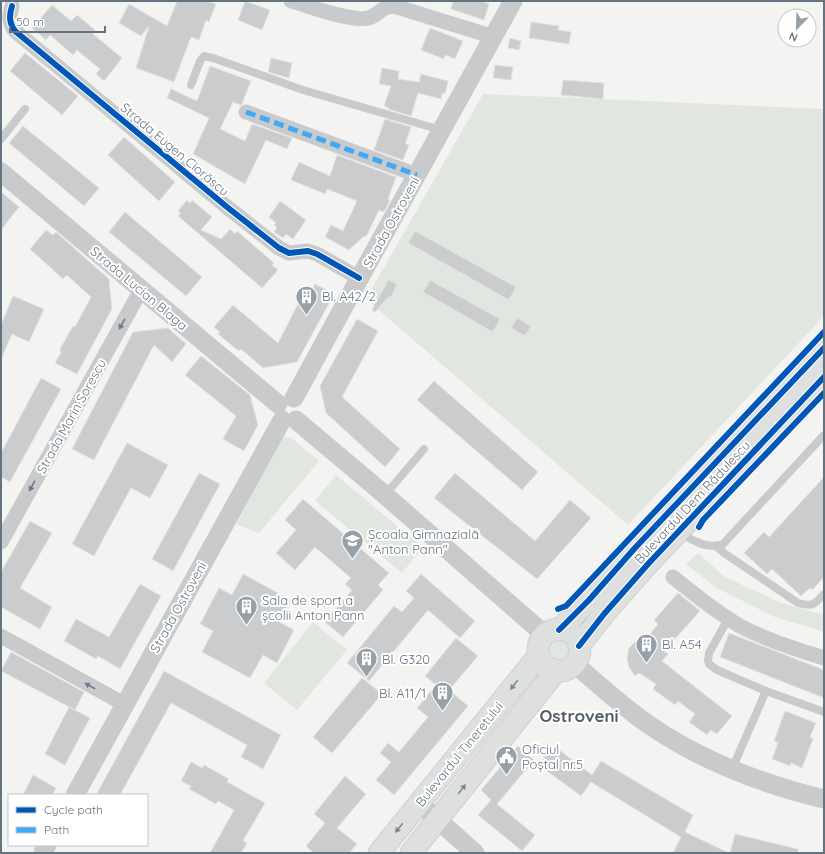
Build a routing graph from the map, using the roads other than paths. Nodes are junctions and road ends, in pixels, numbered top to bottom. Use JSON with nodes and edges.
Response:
{"nodes":[{"id":1,"x":291,"y":1,"type":"edge"},
{"id":2,"x":513,"y":1,"type":"edge"},
{"id":3,"x":12,"y":3,"type":"edge"},
{"id":4,"x":494,"y":37,"type":"junction"},
{"id":5,"x":192,"y":85,"type":"dead end"},
{"id":6,"x":25,"y":110,"type":"dead end"},
{"id":7,"x":246,"y":112,"type":"dead end"},
{"id":8,"x":441,"y":130,"type":"junction"},
{"id":9,"x":1,"y":139,"type":"edge"},
{"id":10,"x":1,"y":172,"type":"edge"},
{"id":11,"x":417,"y":175,"type":"junction"},
{"id":12,"x":359,"y":278,"type":"junction"},
{"id":13,"x":141,"y":290,"type":"junction"},
{"id":14,"x":824,"y":348,"type":"edge"},
{"id":15,"x":824,"y":377,"type":"edge"},
{"id":16,"x":288,"y":410,"type":"junction"},
{"id":17,"x":824,"y":435,"type":"edge"},
{"id":18,"x":424,"y":449,"type":"dead end"},
{"id":19,"x":385,"y":495,"type":"junction"},
{"id":20,"x":679,"y":532,"type":"junction"},
{"id":21,"x":1,"y":542,"type":"edge"},
{"id":22,"x":716,"y":546,"type":"junction"},
{"id":23,"x":673,"y":577,"type":"dead end"},
{"id":24,"x":824,"y":594,"type":"edge"},
{"id":25,"x":728,"y":619,"type":"junction"},
{"id":26,"x":552,"y":632,"type":"junction"},
{"id":27,"x":1,"y":636,"type":"edge"},
{"id":28,"x":539,"y":655,"type":"junction"},
{"id":29,"x":824,"y":658,"type":"edge"},
{"id":30,"x":570,"y":660,"type":"junction"},
{"id":31,"x":766,"y":692,"type":"junction"},
{"id":32,"x":124,"y":704,"type":"junction"},
{"id":33,"x":824,"y":712,"type":"edge"},
{"id":34,"x":732,"y":769,"type":"junction"},
{"id":35,"x":76,"y":794,"type":"edge"},
{"id":36,"x":824,"y":798,"type":"edge"},
{"id":37,"x":420,"y":803,"type":"junction"},
{"id":38,"x":438,"y":819,"type":"junction"},
{"id":39,"x":379,"y":853,"type":"edge"},
{"id":40,"x":410,"y":853,"type":"edge"},
{"id":41,"x":475,"y":853,"type":"edge"}],
"edges":[{"from":1,"to":4,"type":"street"},
{"from":2,"to":4,"type":"street","name":"Strada Ostroveni"},
{"from":3,"to":12,"type":"street","name":"Strada Eugen Ciorăscu"},
{"from":4,"to":8,"type":"street","name":"Strada Ostroveni"},
{"from":5,"to":8,"type":"lane"},
{"from":6,"to":9,"type":"lane"},
{"from":7,"to":11,"type":"street"},
{"from":8,"to":11,"type":"street","name":"Strada Ostroveni"},
{"from":10,"to":13,"type":"street","name":"Strada Lucian Blaga"},
{"from":11,"to":12,"type":"street","name":"Strada Ostroveni"},
{"from":12,"to":16,"type":"street","name":"Strada Ostroveni"},
{"from":13,"to":16,"type":"street","name":"Strada Lucian Blaga"},
{"from":13,"to":21,"type":"street","name":"Strada Marin Sorescu","one_way":true},
{"from":14,"to":26,"type":"main road","name":"Bulevardul Dem Rădulescu"},
{"from":15,"to":20,"type":"main road","name":"Bulevardul Dem Rădulescu"},
{"from":16,"to":19,"type":"street","name":"Strada Lucian Blaga"},
{"from":16,"to":32,"type":"street","name":"Strada Ostroveni"},
{"from":17,"to":22,"type":"lane"},
{"from":18,"to":19,"type":"lane"},
{"from":19,"to":26,"type":"street","name":"Strada Lucian Blaga"},
{"from":20,"to":22,"type":"lane"},
{"from":20,"to":30,"type":"main road","name":"Bulevardul Dem Rădulescu"},
{"from":22,"to":24,"type":"lane"},
{"from":23,"to":25,"type":"street"},
{"from":25,"to":29,"type":"street"},
{"from":25,"to":31,"type":"lane"},
{"from":26,"to":28,"type":"main road","name":"Bulevardul Tineretului"},
{"from":26,"to":30,"type":"main road"},
{"from":32,"to":27,"type":"street","one_way":true},
{"from":28,"to":30,"type":"main road"},
{"from":28,"to":37,"type":"main road","name":"Bulevardul Tineretului","one_way":true},
{"from":30,"to":34,"type":"street"},
{"from":38,"to":30,"type":"main road","name":"Bulevardul Tineretului","one_way":true},
{"from":31,"to":33,"type":"lane"},
{"from":31,"to":34,"type":"lane"},
{"from":32,"to":35,"type":"street","name":"Strada Ostroveni"},
{"from":34,"to":36,"type":"street"},
{"from":37,"to":38,"type":"street"},
{"from":37,"to":39,"type":"main road","name":"Bulevardul Tineretului","one_way":true},
{"from":38,"to":40,"type":"main road","name":"Bulevardul Tineretului"},
{"from":38,"to":41,"type":"street"}]}
